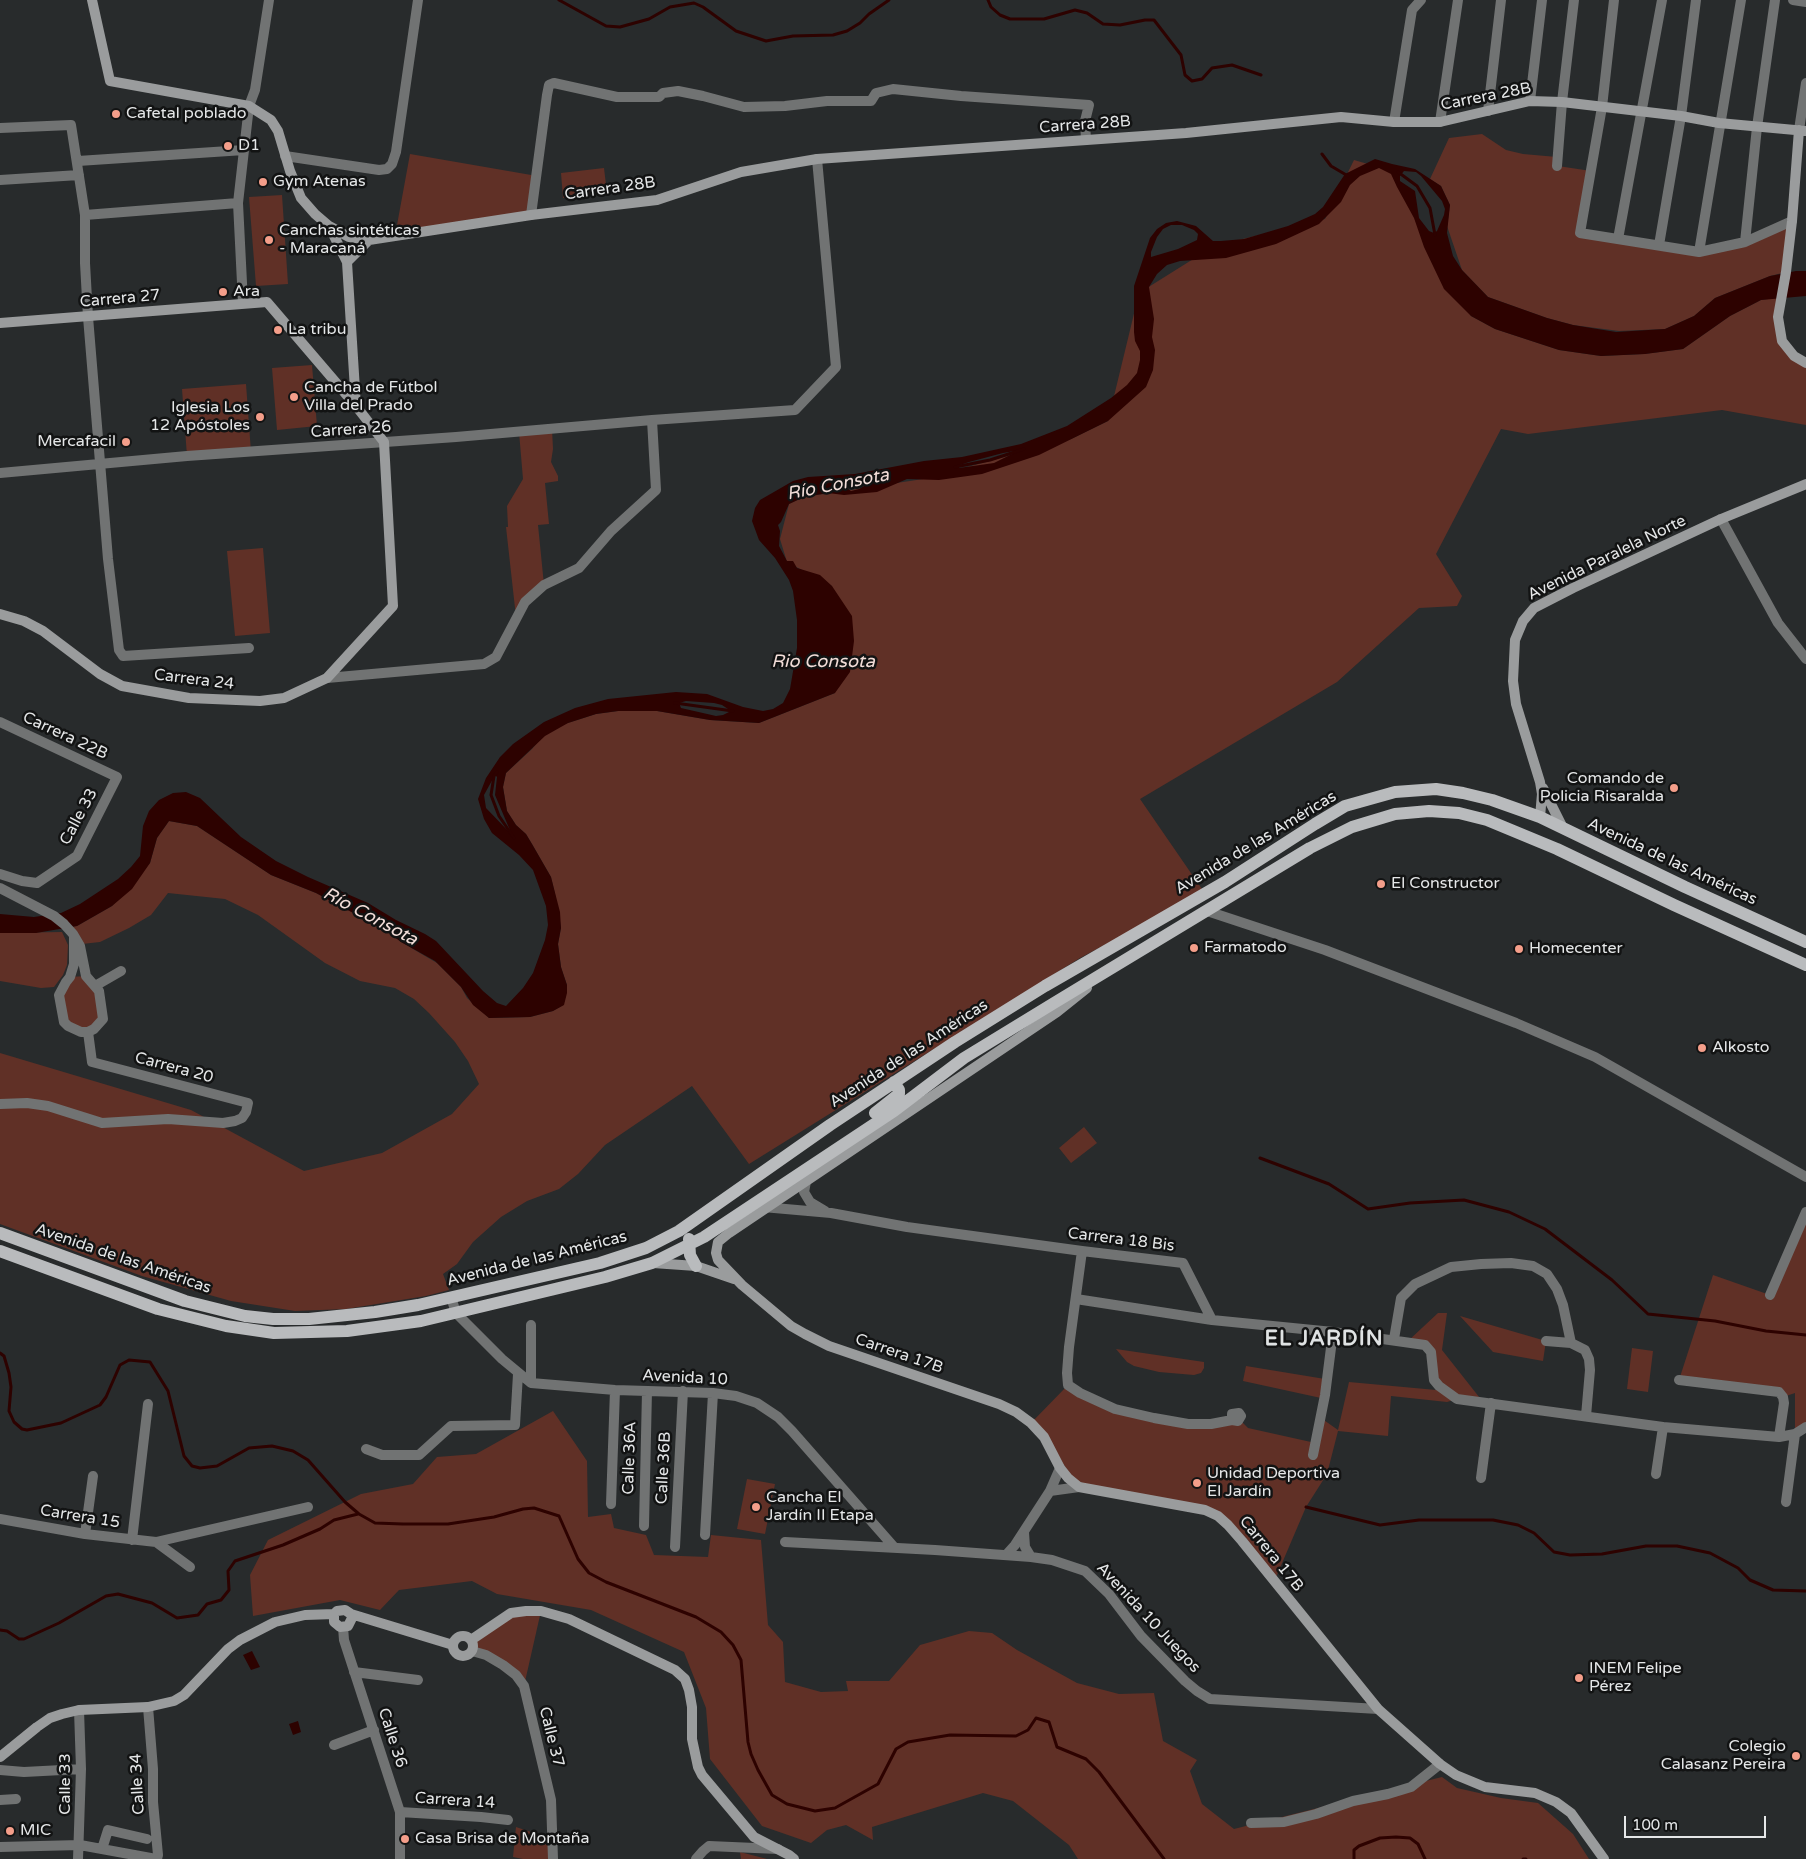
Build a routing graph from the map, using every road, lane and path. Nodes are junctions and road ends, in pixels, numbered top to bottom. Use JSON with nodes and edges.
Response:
{"nodes":[{"id":1,"x":92,"y":0,"type":"edge"},
{"id":2,"x":269,"y":0,"type":"edge"},
{"id":3,"x":418,"y":0,"type":"edge"},
{"id":4,"x":1421,"y":0,"type":"edge"},
{"id":5,"x":1458,"y":0,"type":"edge"},
{"id":6,"x":1500,"y":0,"type":"edge"},
{"id":7,"x":1542,"y":0,"type":"edge"},
{"id":8,"x":1574,"y":0,"type":"edge"},
{"id":9,"x":1614,"y":0,"type":"edge"},
{"id":10,"x":1662,"y":0,"type":"edge"},
{"id":11,"x":1696,"y":0,"type":"edge"},
{"id":12,"x":1741,"y":0,"type":"edge"},
{"id":13,"x":1775,"y":0,"type":"edge"},
{"id":14,"x":1793,"y":0,"type":"edge"},
{"id":15,"x":1806,"y":2,"type":"edge"},
{"id":16,"x":1806,"y":83,"type":"edge"},
{"id":17,"x":1530,"y":101,"type":"junction"},
{"id":18,"x":1562,"y":102,"type":"junction"},
{"id":19,"x":249,"y":106,"type":"junction"},
{"id":20,"x":1602,"y":107,"type":"junction"},
{"id":21,"x":1488,"y":112,"type":"junction"},
{"id":22,"x":1640,"y":112,"type":"junction"},
{"id":23,"x":1681,"y":116,"type":"junction"},
{"id":24,"x":1394,"y":122,"type":"junction"},
{"id":25,"x":1440,"y":122,"type":"junction"},
{"id":26,"x":1719,"y":123,"type":"junction"},
{"id":27,"x":1757,"y":126,"type":"junction"},
{"id":28,"x":0,"y":128,"type":"edge"},
{"id":29,"x":1803,"y":131,"type":"edge"},
{"id":30,"x":1086,"y":140,"type":"junction"},
{"id":31,"x":244,"y":150,"type":"junction"},
{"id":32,"x":284,"y":156,"type":"junction"},
{"id":33,"x":817,"y":159,"type":"junction"},
{"id":34,"x":78,"y":161,"type":"junction"},
{"id":35,"x":1557,"y":166,"type":"dead end"},
{"id":36,"x":79,"y":174,"type":"junction"},
{"id":37,"x":0,"y":180,"type":"edge"},
{"id":38,"x":238,"y":203,"type":"junction"},
{"id":39,"x":531,"y":214,"type":"junction"},
{"id":40,"x":85,"y":215,"type":"junction"},
{"id":41,"x":1792,"y":221,"type":"junction"},
{"id":42,"x":329,"y":226,"type":"junction"},
{"id":43,"x":1618,"y":239,"type":"junction"},
{"id":44,"x":369,"y":240,"type":"junction"},
{"id":45,"x":1745,"y":242,"type":"junction"},
{"id":46,"x":1659,"y":245,"type":"junction"},
{"id":47,"x":1699,"y":252,"type":"junction"},
{"id":48,"x":347,"y":262,"type":"junction"},
{"id":49,"x":243,"y":303,"type":"junction"},
{"id":50,"x":88,"y":317,"type":"junction"},
{"id":51,"x":0,"y":323,"type":"edge"},
{"id":52,"x":1806,"y":363,"type":"edge"},
{"id":53,"x":356,"y":406,"type":"junction"},
{"id":54,"x":652,"y":420,"type":"junction"},
{"id":55,"x":384,"y":442,"type":"junction"},
{"id":56,"x":101,"y":464,"type":"junction"},
{"id":57,"x":0,"y":472,"type":"edge"},
{"id":58,"x":1806,"y":484,"type":"edge"},
{"id":59,"x":1721,"y":519,"type":"junction"},
{"id":60,"x":0,"y":614,"type":"edge"},
{"id":61,"x":249,"y":648,"type":"dead end"},
{"id":62,"x":1806,"y":659,"type":"edge"},
{"id":63,"x":327,"y":678,"type":"junction"},
{"id":64,"x":0,"y":722,"type":"edge"},
{"id":65,"x":117,"y":777,"type":"joint"},
{"id":66,"x":1540,"y":782,"type":"junction"},
{"id":67,"x":1540,"y":817,"type":"junction"},
{"id":68,"x":1563,"y":828,"type":"junction"},
{"id":69,"x":0,"y":874,"type":"edge"},
{"id":70,"x":1225,"y":882,"type":"junction"},
{"id":71,"x":0,"y":888,"type":"edge"},
{"id":72,"x":1207,"y":911,"type":"junction"},
{"id":73,"x":74,"y":937,"type":"junction"},
{"id":74,"x":1806,"y":942,"type":"edge"},
{"id":75,"x":1806,"y":965,"type":"edge"},
{"id":76,"x":121,"y":971,"type":"dead end"},
{"id":77,"x":1108,"y":971,"type":"junction"},
{"id":78,"x":86,"y":976,"type":"junction"},
{"id":79,"x":70,"y":978,"type":"junction"},
{"id":80,"x":95,"y":986,"type":"junction"},
{"id":81,"x":88,"y":1032,"type":"junction"},
{"id":82,"x":894,"y":1082,"type":"junction"},
{"id":83,"x":0,"y":1104,"type":"edge"},
{"id":84,"x":811,"y":1165,"type":"junction"},
{"id":85,"x":1806,"y":1177,"type":"edge"},
{"id":86,"x":805,"y":1182,"type":"junction"},
{"id":87,"x":736,"y":1192,"type":"junction"},
{"id":88,"x":767,"y":1207,"type":"junction"},
{"id":89,"x":747,"y":1208,"type":"junction"},
{"id":90,"x":1806,"y":1212,"type":"edge"},
{"id":91,"x":831,"y":1213,"type":"junction"},
{"id":92,"x":0,"y":1233,"type":"edge"},
{"id":93,"x":688,"y":1245,"type":"junction"},
{"id":94,"x":0,"y":1251,"type":"edge"},
{"id":95,"x":1082,"y":1251,"type":"junction"},
{"id":96,"x":652,"y":1263,"type":"junction"},
{"id":97,"x":696,"y":1266,"type":"junction"},
{"id":98,"x":735,"y":1279,"type":"junction"},
{"id":99,"x":1770,"y":1295,"type":"dead end"},
{"id":100,"x":450,"y":1298,"type":"junction"},
{"id":101,"x":1076,"y":1299,"type":"junction"},
{"id":102,"x":456,"y":1313,"type":"junction"},
{"id":103,"x":1212,"y":1320,"type":"junction"},
{"id":104,"x":531,"y":1325,"type":"dead end"},
{"id":105,"x":1333,"y":1332,"type":"junction"},
{"id":106,"x":1394,"y":1339,"type":"junction"},
{"id":107,"x":1546,"y":1341,"type":"dead end"},
{"id":108,"x":1570,"y":1343,"type":"junction"},
{"id":109,"x":518,"y":1374,"type":"junction"},
{"id":110,"x":1679,"y":1380,"type":"dead end"},
{"id":111,"x":531,"y":1383,"type":"junction"},
{"id":112,"x":614,"y":1390,"type":"junction"},
{"id":113,"x":647,"y":1391,"type":"junction"},
{"id":114,"x":682,"y":1391,"type":"junction"},
{"id":115,"x":714,"y":1394,"type":"junction"},
{"id":116,"x":1491,"y":1403,"type":"junction"},
{"id":117,"x":148,"y":1404,"type":"dead end"},
{"id":118,"x":1586,"y":1416,"type":"junction"},
{"id":119,"x":1232,"y":1420,"type":"dead end"},
{"id":120,"x":1663,"y":1426,"type":"junction"},
{"id":121,"x":1806,"y":1427,"type":"edge"},
{"id":122,"x":1795,"y":1434,"type":"junction"},
{"id":123,"x":1780,"y":1437,"type":"junction"},
{"id":124,"x":366,"y":1449,"type":"dead end"},
{"id":125,"x":1313,"y":1455,"type":"dead end"},
{"id":126,"x":1060,"y":1468,"type":"junction"},
{"id":127,"x":1656,"y":1474,"type":"dead end"},
{"id":128,"x":93,"y":1476,"type":"dead end"},
{"id":129,"x":1481,"y":1478,"type":"dead end"},
{"id":130,"x":1079,"y":1487,"type":"junction"},
{"id":131,"x":1050,"y":1491,"type":"junction"},
{"id":132,"x":1786,"y":1502,"type":"dead end"},
{"id":133,"x":611,"y":1504,"type":"dead end"},
{"id":134,"x":308,"y":1507,"type":"dead end"},
{"id":135,"x":0,"y":1519,"type":"edge"},
{"id":136,"x":644,"y":1526,"type":"dead end"},
{"id":137,"x":1024,"y":1532,"type":"junction"},
{"id":138,"x":85,"y":1534,"type":"junction"},
{"id":139,"x":705,"y":1536,"type":"dead end"},
{"id":140,"x":132,"y":1540,"type":"junction"},
{"id":141,"x":156,"y":1542,"type":"junction"},
{"id":142,"x":785,"y":1542,"type":"dead end"},
{"id":143,"x":675,"y":1547,"type":"dead end"},
{"id":144,"x":894,"y":1547,"type":"junction"},
{"id":145,"x":1006,"y":1555,"type":"junction"},
{"id":146,"x":1031,"y":1557,"type":"junction"},
{"id":147,"x":190,"y":1567,"type":"dead end"},
{"id":148,"x":334,"y":1614,"type":"junction"},
{"id":149,"x":351,"y":1614,"type":"junction"},
{"id":150,"x":343,"y":1627,"type":"junction"},
{"id":151,"x":453,"y":1645,"type":"junction"},
{"id":152,"x":471,"y":1645,"type":"junction"},
{"id":153,"x":354,"y":1672,"type":"junction"},
{"id":154,"x":418,"y":1680,"type":"dead end"},
{"id":155,"x":148,"y":1707,"type":"junction"},
{"id":156,"x":1378,"y":1709,"type":"junction"},
{"id":157,"x":79,"y":1710,"type":"junction"},
{"id":158,"x":374,"y":1730,"type":"junction"},
{"id":159,"x":334,"y":1745,"type":"dead end"},
{"id":160,"x":0,"y":1757,"type":"edge"},
{"id":161,"x":1440,"y":1764,"type":"junction"},
{"id":162,"x":81,"y":1769,"type":"junction"},
{"id":163,"x":0,"y":1770,"type":"edge"},
{"id":164,"x":16,"y":1799,"type":"dead end"},
{"id":165,"x":0,"y":1800,"type":"edge"},
{"id":166,"x":400,"y":1812,"type":"junction"},
{"id":167,"x":508,"y":1820,"type":"dead end"},
{"id":168,"x":1251,"y":1823,"type":"dead end"},
{"id":169,"x":147,"y":1839,"type":"dead end"},
{"id":170,"x":80,"y":1845,"type":"junction"},
{"id":171,"x":0,"y":1847,"type":"edge"},
{"id":172,"x":102,"y":1849,"type":"junction"},
{"id":173,"x":778,"y":1849,"type":"junction"},
{"id":174,"x":553,"y":1854,"type":"edge"},
{"id":175,"x":78,"y":1859,"type":"edge"},
{"id":176,"x":157,"y":1859,"type":"edge"},
{"id":177,"x":400,"y":1859,"type":"edge"},
{"id":178,"x":696,"y":1859,"type":"edge"},
{"id":179,"x":794,"y":1859,"type":"edge"},
{"id":180,"x":1604,"y":1859,"type":"edge"}],
"edges":[{"from":1,"to":19,"type":"street"},
{"from":2,"to":19,"type":"street"},
{"from":3,"to":32,"type":"street"},
{"from":4,"to":24,"type":"street"},
{"from":5,"to":25,"type":"street"},
{"from":6,"to":21,"type":"street"},
{"from":7,"to":17,"type":"street"},
{"from":8,"to":18,"type":"street"},
{"from":9,"to":20,"type":"street"},
{"from":10,"to":22,"type":"street"},
{"from":11,"to":23,"type":"street"},
{"from":12,"to":26,"type":"street"},
{"from":13,"to":27,"type":"street"},
{"from":14,"to":15,"type":"street"},
{"from":16,"to":29,"type":"street"},
{"from":17,"to":18,"type":"street","name":"Carrera 28B"},
{"from":17,"to":21,"type":"street","name":"Carrera 28B"},
{"from":18,"to":20,"type":"street","name":"Carrera 28B"},
{"from":18,"to":35,"type":"street"},
{"from":19,"to":31,"type":"street"},
{"from":19,"to":32,"type":"street"},
{"from":20,"to":22,"type":"street","name":"Carrera 28B"},
{"from":20,"to":43,"type":"street"},
{"from":21,"to":25,"type":"street","name":"Carrera 28B"},
{"from":22,"to":23,"type":"street","name":"Carrera 28B"},
{"from":22,"to":43,"type":"street"},
{"from":23,"to":26,"type":"street","name":"Carrera 28B"},
{"from":23,"to":46,"type":"street"},
{"from":24,"to":25,"type":"street","name":"Carrera 28B"},
{"from":24,"to":30,"type":"street","name":"Carrera 28B"},
{"from":26,"to":27,"type":"street","name":"Carrera 28B"},
{"from":26,"to":47,"type":"street"},
{"from":27,"to":29,"type":"street","name":"Carrera 28B"},
{"from":27,"to":45,"type":"street"},
{"from":28,"to":34,"type":"street"},
{"from":29,"to":41,"type":"street"},
{"from":30,"to":33,"type":"street","name":"Carrera 28B"},
{"from":30,"to":39,"type":"street"},
{"from":31,"to":34,"type":"street"},
{"from":31,"to":38,"type":"street"},
{"from":32,"to":42,"type":"street"},
{"from":33,"to":39,"type":"street","name":"Carrera 28B"},
{"from":33,"to":54,"type":"street","name":"Carrera 26"},
{"from":34,"to":36,"type":"street"},
{"from":36,"to":37,"type":"street"},
{"from":36,"to":40,"type":"street"},
{"from":38,"to":40,"type":"street"},
{"from":38,"to":49,"type":"street"},
{"from":39,"to":44,"type":"street","name":"Carrera 28B"},
{"from":40,"to":50,"type":"street"},
{"from":41,"to":45,"type":"street"},
{"from":41,"to":52,"type":"street"},
{"from":42,"to":44,"type":"street","name":"Carrera 28B"},
{"from":42,"to":48,"type":"street"},
{"from":43,"to":46,"type":"street"},
{"from":44,"to":48,"type":"street"},
{"from":45,"to":47,"type":"street"},
{"from":46,"to":47,"type":"street"},
{"from":48,"to":53,"type":"street"},
{"from":49,"to":50,"type":"street","name":"Carrera 27"},
{"from":49,"to":53,"type":"street","name":"Carrera 27"},
{"from":50,"to":51,"type":"street","name":"Carrera 27"},
{"from":50,"to":56,"type":"street"},
{"from":53,"to":55,"type":"street"},
{"from":54,"to":55,"type":"street","name":"Carrera 26"},
{"from":54,"to":63,"type":"street"},
{"from":55,"to":56,"type":"street","name":"Carrera 26"},
{"from":55,"to":63,"type":"street","name":"Carrera 24"},
{"from":56,"to":57,"type":"street","name":"Carrera 26"},
{"from":56,"to":61,"type":"street"},
{"from":58,"to":59,"type":"street","name":"Avenida Paralela Norte"},
{"from":59,"to":62,"type":"street"},
{"from":59,"to":66,"type":"street","name":"Avenida Paralela Norte"},
{"from":60,"to":63,"type":"street","name":"Carrera 24"},
{"from":64,"to":65,"type":"street","name":"Carrera 22B"},
{"from":65,"to":69,"type":"street","name":"Calle 33"},
{"from":66,"to":67,"type":"street","name":"Avenida Paralela Norte"},
{"from":66,"to":68,"type":"street","name":"Avenida Paralela Norte"},
{"from":67,"to":68,"type":"main road","name":"Avenida de las Américas"},
{"from":67,"to":70,"type":"main road","name":"Avenida de las Américas"},
{"from":68,"to":74,"type":"main road","name":"Avenida de las Américas"},
{"from":70,"to":72,"type":"main road"},
{"from":70,"to":82,"type":"main road","name":"Avenida de las Américas"},
{"from":71,"to":73,"type":"street"},
{"from":72,"to":75,"type":"main road","name":"Avenida de las Américas"},
{"from":72,"to":77,"type":"main road","name":"Avenida de las Américas"},
{"from":72,"to":85,"type":"street"},
{"from":73,"to":78,"type":"street"},
{"from":73,"to":79,"type":"street"},
{"from":76,"to":80,"type":"street"},
{"from":77,"to":84,"type":"main road","name":"Avenida de las Américas"},
{"from":77,"to":86,"type":"street"},
{"from":78,"to":79,"type":"street"},
{"from":78,"to":80,"type":"street"},
{"from":79,"to":81,"type":"street"},
{"from":80,"to":81,"type":"street"},
{"from":81,"to":83,"type":"street","name":"Carrera 20"},
{"from":82,"to":84,"type":"main road"},
{"from":82,"to":87,"type":"main road","name":"Avenida de las Américas"},
{"from":84,"to":86,"type":"street"},
{"from":84,"to":89,"type":"main road","name":"Avenida de las Américas"},
{"from":86,"to":88,"type":"street"},
{"from":86,"to":91,"type":"street","name":"Carrera 18 Bis"},
{"from":87,"to":93,"type":"main road"},
{"from":87,"to":100,"type":"main road","name":"Avenida de las Américas"},
{"from":88,"to":89,"type":"street","name":"Carrera 18 Bis"},
{"from":88,"to":91,"type":"street","name":"Carrera 18 Bis"},
{"from":88,"to":98,"type":"street","name":"Carrera 17B"},
{"from":89,"to":93,"type":"main road","name":"Avenida de las Américas"},
{"from":90,"to":99,"type":"street"},
{"from":91,"to":95,"type":"street","name":"Carrera 18 Bis"},
{"from":92,"to":100,"type":"main road","name":"Avenida de las Américas"},
{"from":93,"to":96,"type":"main road","name":"Avenida de las Américas"},
{"from":93,"to":97,"type":"main road"},
{"from":94,"to":102,"type":"main road","name":"Avenida de las Américas"},
{"from":95,"to":101,"type":"street"},
{"from":95,"to":103,"type":"street","name":"Carrera 18 Bis"},
{"from":96,"to":97,"type":"street","name":"Carrera 17B"},
{"from":96,"to":102,"type":"main road","name":"Avenida de las Américas"},
{"from":97,"to":98,"type":"street","name":"Carrera 17B"},
{"from":98,"to":126,"type":"street","name":"Carrera 17B"},
{"from":100,"to":102,"type":"street","name":"Avenida 10"},
{"from":101,"to":103,"type":"street"},
{"from":101,"to":119,"type":"street"},
{"from":102,"to":109,"type":"street","name":"Avenida 10"},
{"from":103,"to":105,"type":"street"},
{"from":104,"to":111,"type":"street"},
{"from":105,"to":106,"type":"street"},
{"from":105,"to":125,"type":"street"},
{"from":106,"to":108,"type":"street"},
{"from":106,"to":116,"type":"street"},
{"from":107,"to":108,"type":"street"},
{"from":108,"to":118,"type":"street"},
{"from":109,"to":111,"type":"street","name":"Avenida 10"},
{"from":109,"to":124,"type":"street"},
{"from":110,"to":123,"type":"street"},
{"from":111,"to":112,"type":"street","name":"Avenida 10"},
{"from":112,"to":113,"type":"street","name":"Avenida 10"},
{"from":112,"to":133,"type":"street"},
{"from":113,"to":114,"type":"street","name":"Avenida 10"},
{"from":113,"to":136,"type":"street","name":"Calle 36A"},
{"from":114,"to":115,"type":"street","name":"Avenida 10"},
{"from":114,"to":143,"type":"street","name":"Calle 36B"},
{"from":115,"to":139,"type":"street"},
{"from":115,"to":144,"type":"street","name":"Avenida 10"},
{"from":116,"to":118,"type":"street"},
{"from":116,"to":129,"type":"street"},
{"from":117,"to":140,"type":"street"},
{"from":118,"to":120,"type":"street"},
{"from":120,"to":123,"type":"street"},
{"from":120,"to":127,"type":"street"},
{"from":121,"to":122,"type":"street"},
{"from":122,"to":123,"type":"street"},
{"from":122,"to":132,"type":"street"},
{"from":126,"to":130,"type":"street","name":"Carrera 17B"},
{"from":126,"to":131,"type":"street"},
{"from":128,"to":138,"type":"street"},
{"from":130,"to":131,"type":"street"},
{"from":130,"to":156,"type":"street","name":"Carrera 17B"},
{"from":131,"to":137,"type":"street"},
{"from":134,"to":141,"type":"street","name":"Carrera 15"},
{"from":135,"to":138,"type":"street","name":"Carrera 15"},
{"from":137,"to":145,"type":"street"},
{"from":137,"to":146,"type":"street"},
{"from":138,"to":140,"type":"street","name":"Carrera 15"},
{"from":140,"to":141,"type":"street","name":"Carrera 15"},
{"from":141,"to":147,"type":"street"},
{"from":142,"to":144,"type":"street","name":"Avenida 10 Juegos"},
{"from":144,"to":145,"type":"street","name":"Avenida 10 Juegos"},
{"from":145,"to":146,"type":"street","name":"Avenida 10 Juegos"},
{"from":146,"to":156,"type":"street","name":"Avenida 10 Juegos"},
{"from":148,"to":149,"type":"street"},
{"from":148,"to":150,"type":"street"},
{"from":148,"to":155,"type":"street"},
{"from":149,"to":150,"type":"street"},
{"from":149,"to":151,"type":"street"},
{"from":150,"to":153,"type":"street","name":"Calle 36"},
{"from":151,"to":152,"type":"street"},
{"from":151,"to":152,"type":"street"},
{"from":152,"to":173,"type":"street"},
{"from":152,"to":174,"type":"street","name":"Calle 37"},
{"from":153,"to":154,"type":"street"},
{"from":153,"to":158,"type":"street","name":"Calle 36"},
{"from":155,"to":157,"type":"street"},
{"from":155,"to":176,"type":"street","name":"Calle 34"},
{"from":156,"to":161,"type":"street","name":"Carrera 17B"},
{"from":157,"to":160,"type":"street"},
{"from":157,"to":162,"type":"street","name":"Calle 33"},
{"from":158,"to":159,"type":"street"},
{"from":158,"to":166,"type":"street","name":"Calle 36"},
{"from":161,"to":168,"type":"street"},
{"from":161,"to":180,"type":"street","name":"Carrera 17B"},
{"from":162,"to":163,"type":"street"},
{"from":162,"to":170,"type":"street","name":"Calle 33"},
{"from":164,"to":165,"type":"street"},
{"from":166,"to":167,"type":"street","name":"Carrera 14"},
{"from":166,"to":177,"type":"street","name":"Calle 36"},
{"from":169,"to":172,"type":"street"},
{"from":170,"to":171,"type":"street"},
{"from":170,"to":172,"type":"street"},
{"from":170,"to":175,"type":"street","name":"Calle 33"},
{"from":172,"to":176,"type":"street"},
{"from":173,"to":178,"type":"street"},
{"from":173,"to":179,"type":"street"}]}
